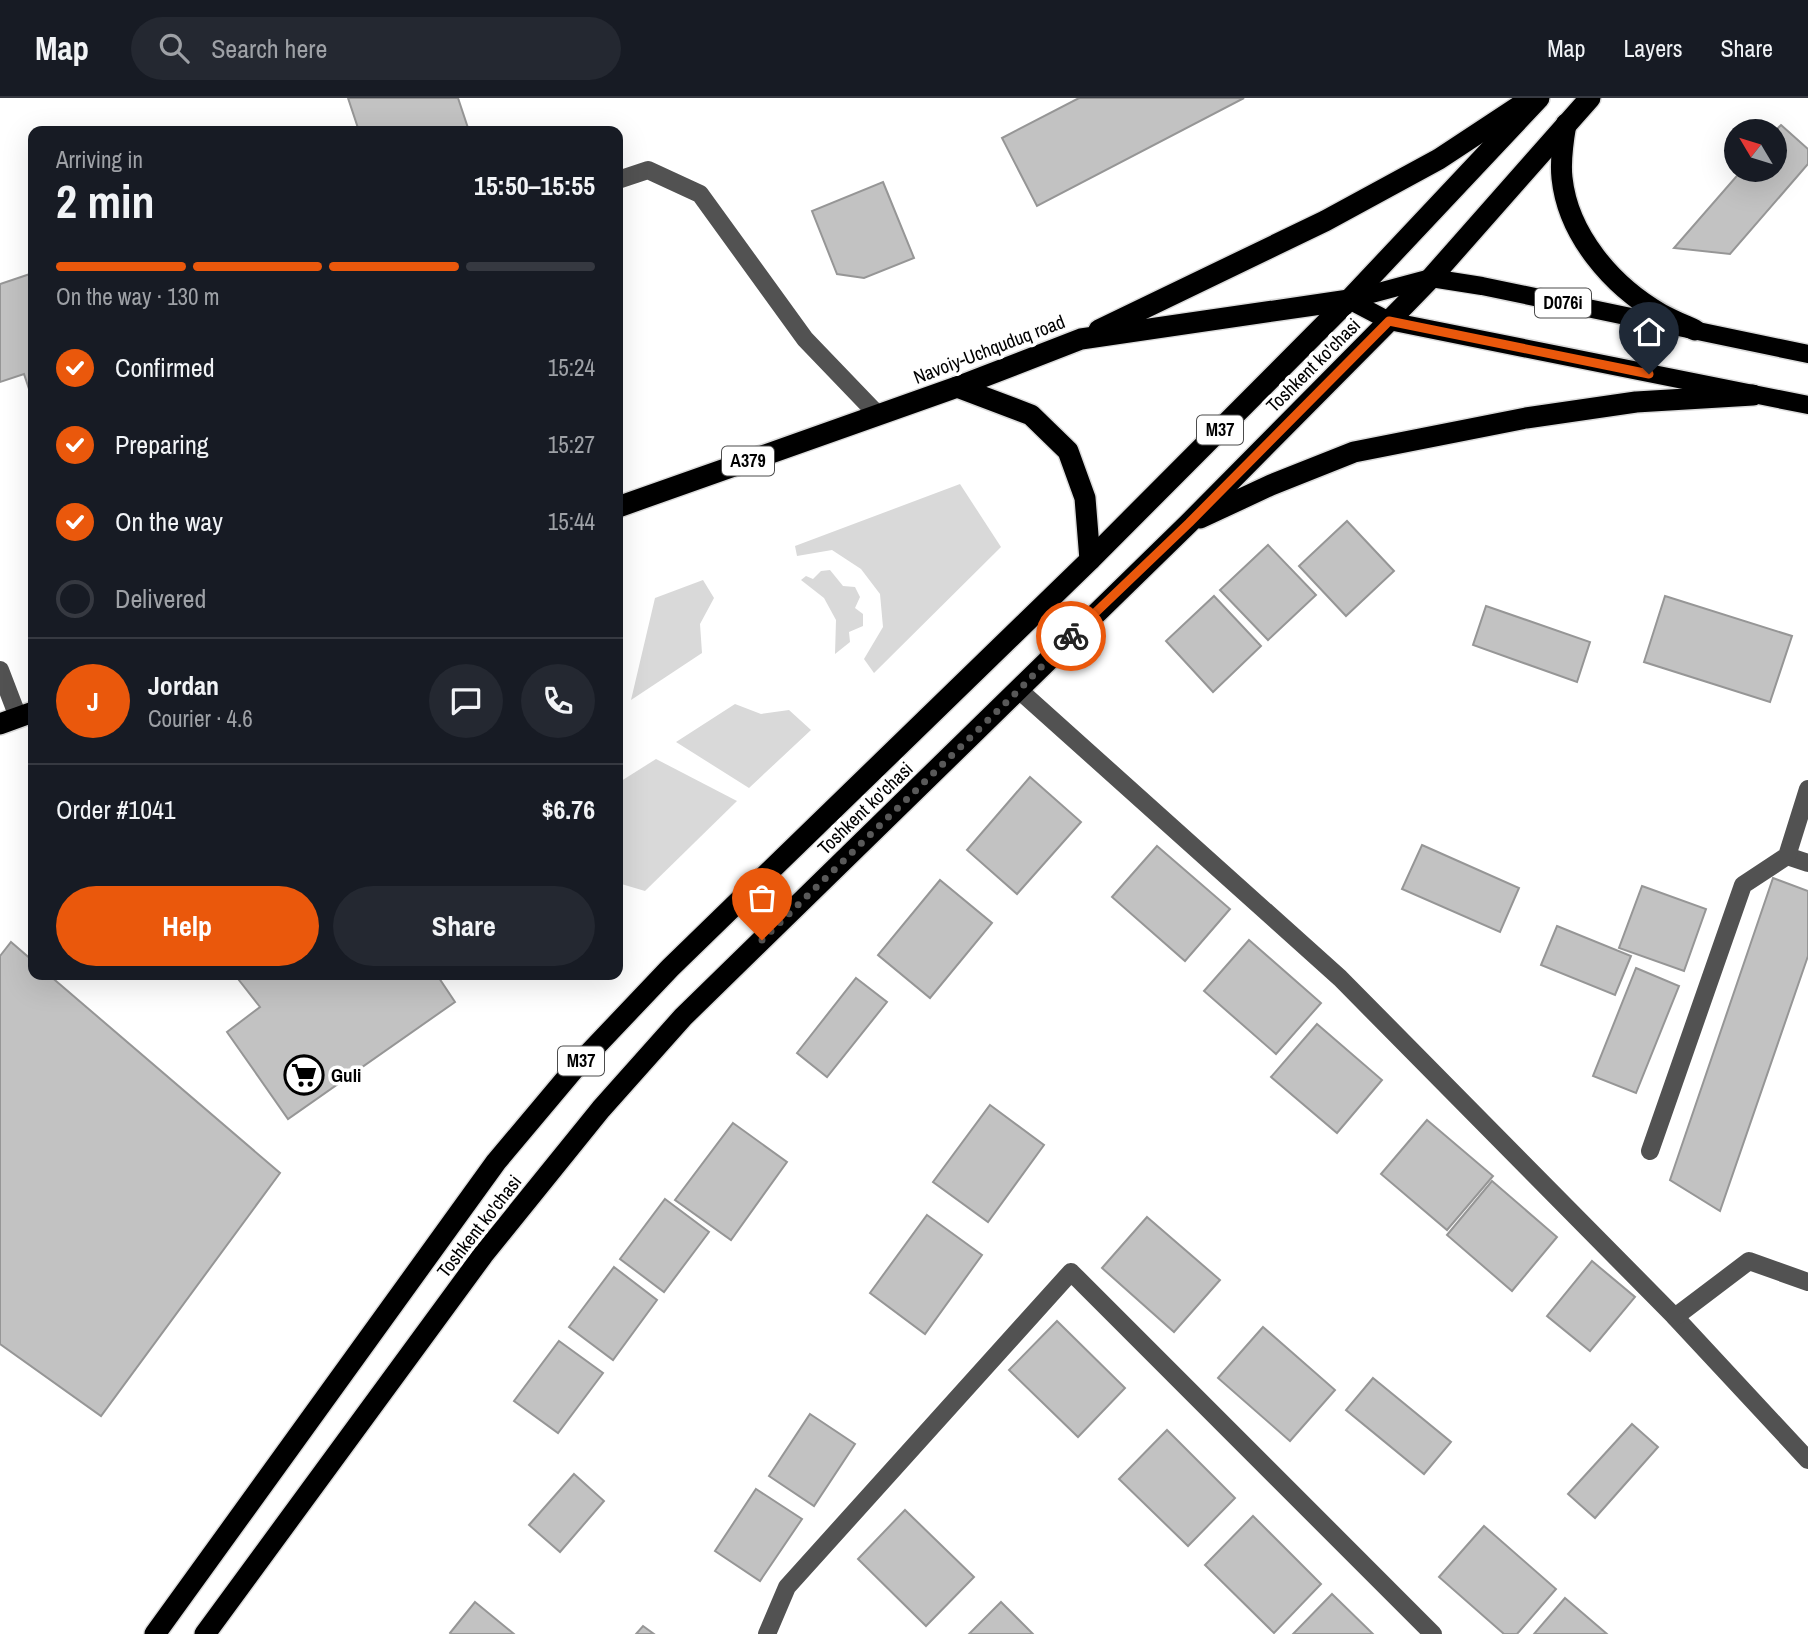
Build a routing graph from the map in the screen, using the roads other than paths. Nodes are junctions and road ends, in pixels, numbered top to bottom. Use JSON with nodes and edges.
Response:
{"nodes":[{"id":1,"x":1531,"y":98,"type":"edge"},
{"id":2,"x":1538,"y":98,"type":"edge"},
{"id":3,"x":1590,"y":98,"type":"edge"},
{"id":4,"x":1566,"y":124,"type":"junction"},
{"id":5,"x":623,"y":178,"type":"edge"},
{"id":6,"x":1431,"y":278,"type":"junction"},
{"id":7,"x":1349,"y":300,"type":"junction"},
{"id":8,"x":1389,"y":321,"type":"junction"},
{"id":9,"x":1695,"y":330,"type":"junction"},
{"id":10,"x":1081,"y":339,"type":"junction"},
{"id":11,"x":1808,"y":354,"type":"edge"},
{"id":12,"x":957,"y":387,"type":"junction"},
{"id":13,"x":1753,"y":395,"type":"junction"},
{"id":14,"x":1808,"y":405,"type":"edge"},
{"id":15,"x":878,"y":415,"type":"junction"},
{"id":16,"x":623,"y":505,"type":"edge"},
{"id":17,"x":1189,"y":523,"type":"junction"},
{"id":18,"x":1090,"y":560,"type":"junction"},
{"id":19,"x":0,"y":670,"type":"edge"},
{"id":20,"x":1019,"y":690,"type":"junction"},
{"id":21,"x":17,"y":718,"type":"edge"},
{"id":22,"x":1808,"y":789,"type":"edge"},
{"id":23,"x":1787,"y":856,"type":"junction"},
{"id":24,"x":1808,"y":863,"type":"edge"},
{"id":25,"x":1650,"y":1151,"type":"dead end"},
{"id":26,"x":1808,"y":1282,"type":"edge"},
{"id":27,"x":1675,"y":1317,"type":"junction"},
{"id":28,"x":1808,"y":1460,"type":"edge"},
{"id":29,"x":155,"y":1634,"type":"edge"},
{"id":30,"x":205,"y":1634,"type":"edge"},
{"id":31,"x":767,"y":1634,"type":"edge"},
{"id":32,"x":1433,"y":1634,"type":"edge"}],
"edges":[{"from":1,"to":10,"type":"highway"},
{"from":2,"to":7,"type":"highway","name":"Toshkent ko'chasi","number":"M37"},
{"from":3,"to":4,"type":"highway","name":"Toshkent ko'chasi","number":"M37"},
{"from":4,"to":6,"type":"highway","name":"Toshkent ko'chasi","number":"M37"},
{"from":4,"to":9,"type":"highway"},
{"from":5,"to":15,"type":"street"},
{"from":6,"to":7,"type":"main road","name":"Navoiy-Uchquduq road","number":"D076i"},
{"from":6,"to":8,"type":"highway","name":"Toshkent ko'chasi","number":"M37"},
{"from":6,"to":9,"type":"main road","number":"D076i"},
{"from":7,"to":8,"type":"main road"},
{"from":7,"to":10,"type":"highway","name":"Navoiy-Uchquduq road","number":"A379"},
{"from":7,"to":18,"type":"highway","number":"M37"},
{"from":8,"to":13,"type":"main road"},
{"from":8,"to":17,"type":"highway","name":"Toshkent ko'chasi","number":"M37"},
{"from":9,"to":11,"type":"main road","number":"D076i"},
{"from":10,"to":12,"type":"highway","name":"Navoiy-Uchquduq road","number":"A379"},
{"from":12,"to":15,"type":"highway","name":"Navoiy-Uchquduq road","number":"A379"},
{"from":12,"to":18,"type":"highway"},
{"from":13,"to":14,"type":"main road"},
{"from":13,"to":17,"type":"highway"},
{"from":15,"to":16,"type":"highway","name":"Navoiy-Uchquduq road","number":"A379"},
{"from":17,"to":20,"type":"highway","name":"Toshkent ko'chasi","number":"M37"},
{"from":18,"to":29,"type":"highway","name":"Toshkent ko'chasi","number":"M37"},
{"from":19,"to":21,"type":"street"},
{"from":20,"to":27,"type":"street"},
{"from":20,"to":30,"type":"highway","name":"Toshkent ko'chasi","number":"M37"},
{"from":22,"to":23,"type":"street"},
{"from":23,"to":24,"type":"street"},
{"from":23,"to":25,"type":"street"},
{"from":26,"to":27,"type":"street"},
{"from":27,"to":28,"type":"street"},
{"from":31,"to":32,"type":"street"}]}
